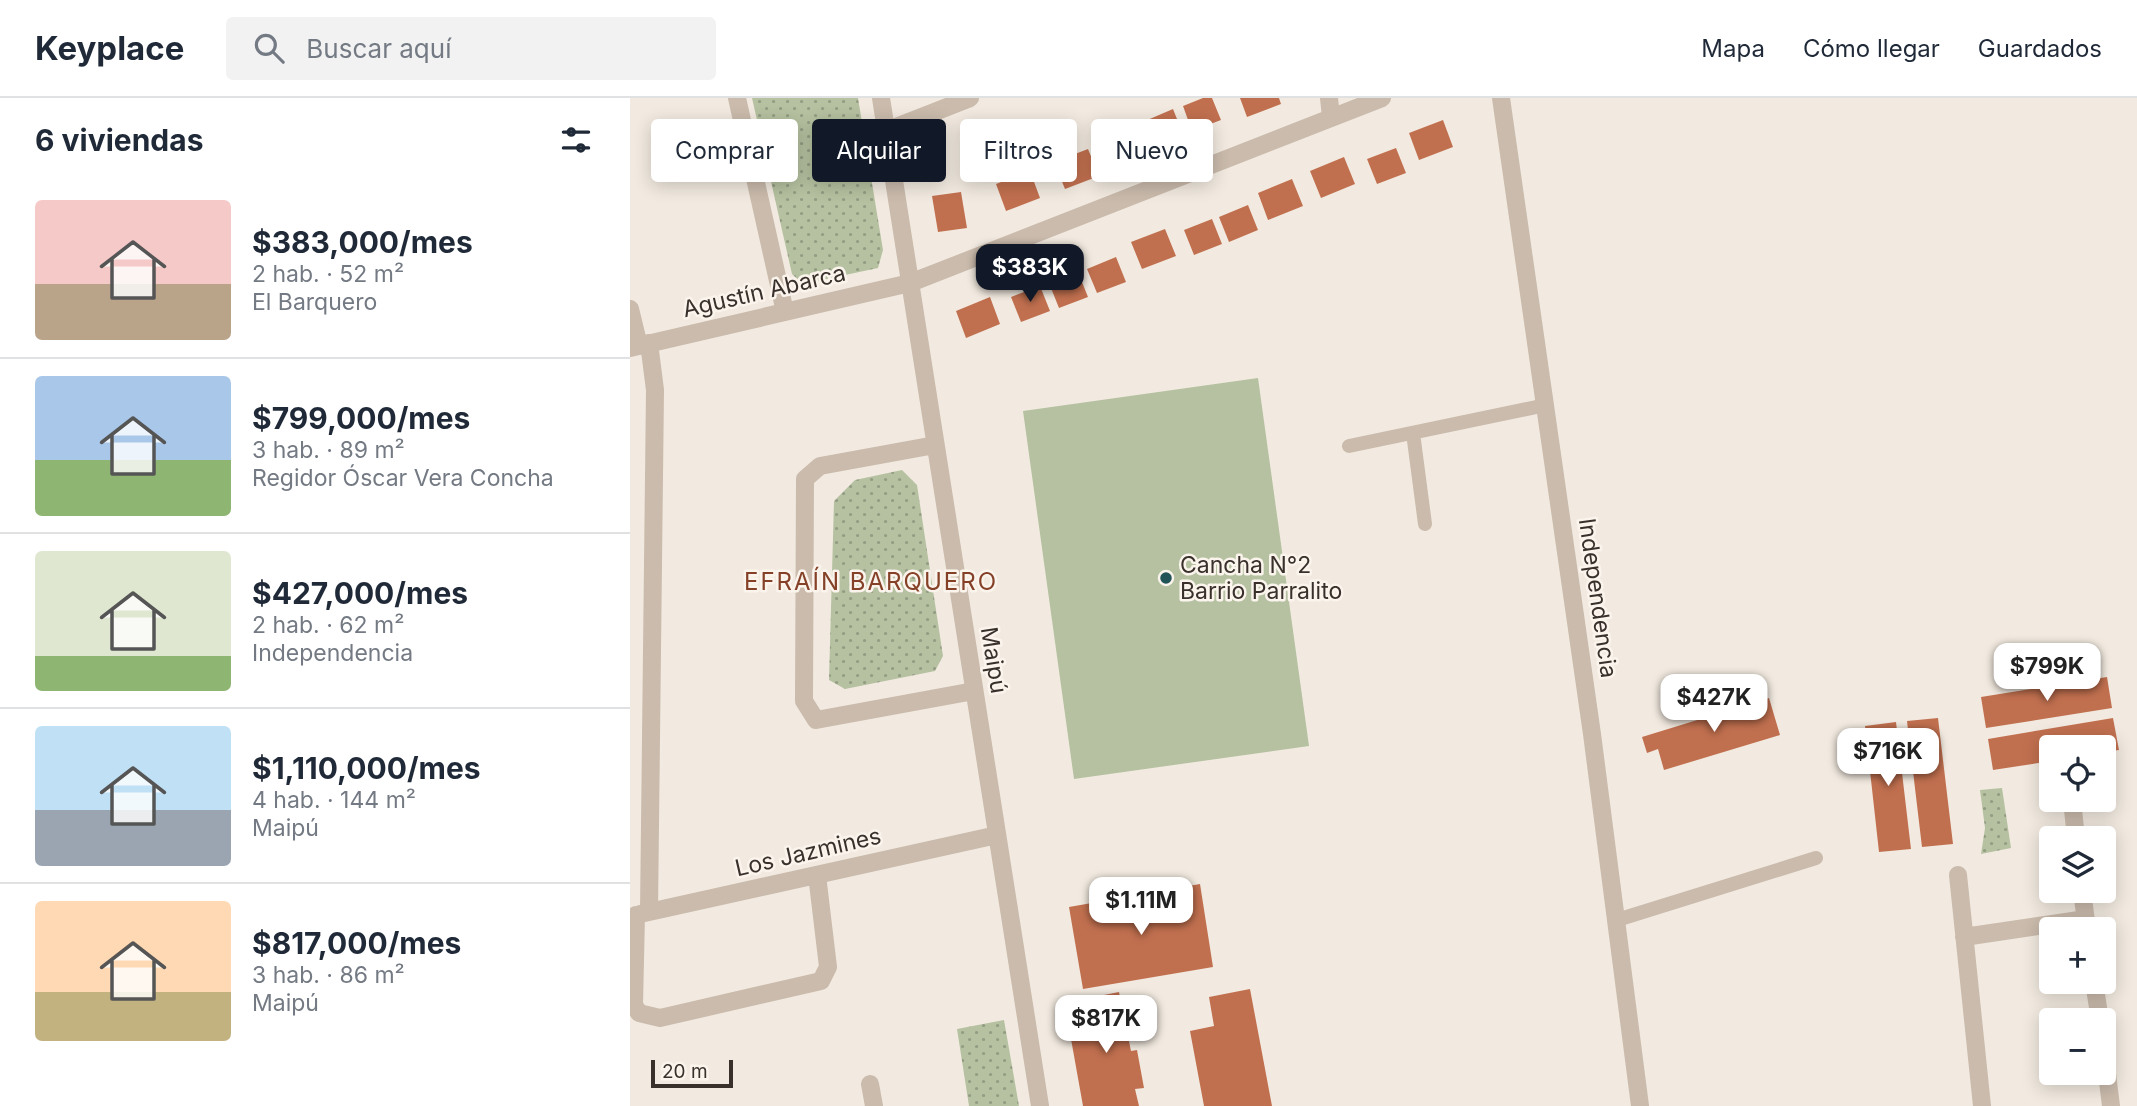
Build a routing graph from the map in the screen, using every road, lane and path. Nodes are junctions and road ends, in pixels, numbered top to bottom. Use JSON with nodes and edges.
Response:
{"nodes":[{"id":1,"x":737,"y":98,"type":"edge"},
{"id":2,"x":881,"y":98,"type":"edge"},
{"id":3,"x":970,"y":98,"type":"edge"},
{"id":4,"x":1329,"y":98,"type":"edge"},
{"id":5,"x":1382,"y":98,"type":"edge"},
{"id":6,"x":1501,"y":98,"type":"edge"},
{"id":7,"x":1331,"y":117,"type":"junction"},
{"id":8,"x":884,"y":119,"type":"edge"},
{"id":9,"x":917,"y":119,"type":"edge"},
{"id":10,"x":894,"y":182,"type":"edge"},
{"id":11,"x":910,"y":283,"type":"junction"},
{"id":12,"x":630,"y":309,"type":"edge"},
{"id":13,"x":785,"y":312,"type":"junction"},
{"id":14,"x":639,"y":345,"type":"edge"},
{"id":15,"x":1546,"y":405,"type":"junction"},
{"id":16,"x":1413,"y":433,"type":"junction"},
{"id":17,"x":935,"y":445,"type":"junction"},
{"id":18,"x":1349,"y":446,"type":"dead end"},
{"id":19,"x":1425,"y":524,"type":"dead end"},
{"id":20,"x":974,"y":691,"type":"junction"},
{"id":21,"x":997,"y":835,"type":"junction"},
{"id":22,"x":1816,"y":858,"type":"dead end"},
{"id":23,"x":817,"y":875,"type":"junction"},
{"id":24,"x":1958,"y":875,"type":"dead end"},
{"id":25,"x":638,"y":914,"type":"edge"},
{"id":26,"x":1617,"y":920,"type":"junction"},
{"id":27,"x":2039,"y":929,"type":"edge"},
{"id":28,"x":1964,"y":937,"type":"junction"},
{"id":29,"x":870,"y":1084,"type":"dead end"},
{"id":30,"x":2108,"y":1085,"type":"edge"},
{"id":31,"x":874,"y":1106,"type":"edge"},
{"id":32,"x":1040,"y":1106,"type":"edge"},
{"id":33,"x":1640,"y":1106,"type":"edge"},
{"id":34,"x":1982,"y":1106,"type":"edge"},
{"id":35,"x":2111,"y":1106,"type":"edge"}],
"edges":[{"from":1,"to":13,"type":"street"},
{"from":2,"to":8,"type":"street","name":"Maipú"},
{"from":3,"to":9,"type":"street"},
{"from":4,"to":7,"type":"street"},
{"from":5,"to":7,"type":"street","name":"Agustín Abarca"},
{"from":6,"to":15,"type":"street","name":"Independencia"},
{"from":7,"to":11,"type":"street","name":"Agustín Abarca"},
{"from":10,"to":11,"type":"street","name":"Maipú"},
{"from":11,"to":13,"type":"street","name":"Agustín Abarca"},
{"from":11,"to":17,"type":"street","name":"Maipú"},
{"from":12,"to":14,"type":"street"},
{"from":13,"to":14,"type":"street","name":"Agustín Abarca"},
{"from":14,"to":25,"type":"street"},
{"from":15,"to":16,"type":"lane"},
{"from":15,"to":26,"type":"street","name":"Independencia"},
{"from":16,"to":18,"type":"lane"},
{"from":16,"to":19,"type":"lane"},
{"from":17,"to":20,"type":"street","name":"Maipú"},
{"from":17,"to":20,"type":"street"},
{"from":20,"to":21,"type":"street","name":"Maipú"},
{"from":21,"to":23,"type":"street","name":"Los Jazmines"},
{"from":21,"to":32,"type":"street","name":"Maipú"},
{"from":22,"to":26,"type":"lane"},
{"from":23,"to":25,"type":"street","name":"Los Jazmines"},
{"from":23,"to":25,"type":"street"},
{"from":24,"to":28,"type":"street"},
{"from":26,"to":33,"type":"street","name":"Independencia"},
{"from":27,"to":28,"type":"street"},
{"from":28,"to":34,"type":"street"},
{"from":29,"to":31,"type":"street"},
{"from":30,"to":35,"type":"street"}]}
